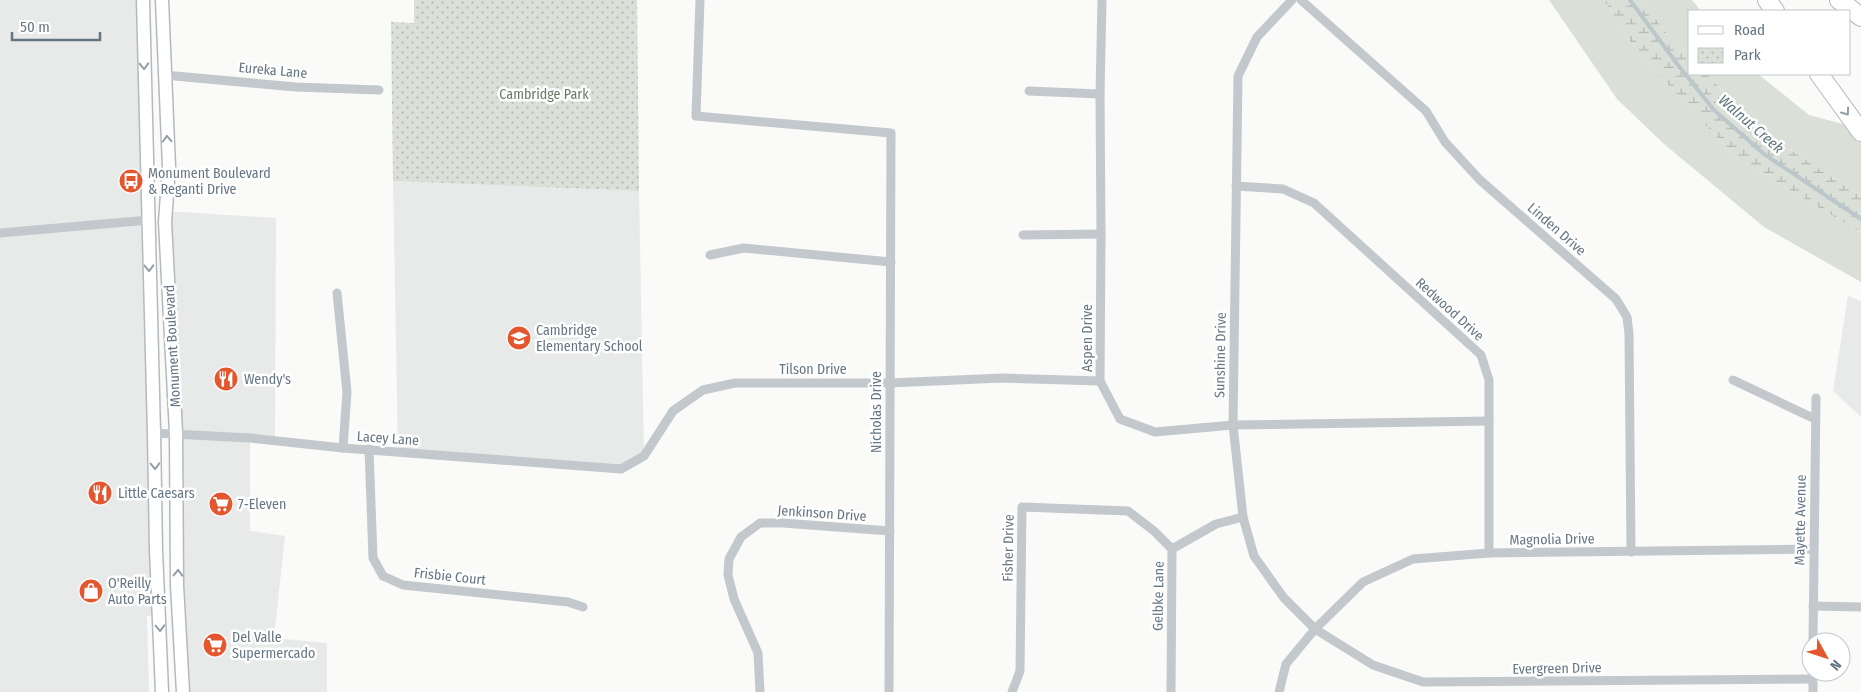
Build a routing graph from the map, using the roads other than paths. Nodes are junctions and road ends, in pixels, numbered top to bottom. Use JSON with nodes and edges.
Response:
{"nodes":[{"id":1,"x":143,"y":0,"type":"edge"},
{"id":2,"x":162,"y":0,"type":"edge"},
{"id":3,"x":700,"y":0,"type":"edge"},
{"id":4,"x":1102,"y":0,"type":"edge"},
{"id":5,"x":1292,"y":0,"type":"edge"},
{"id":6,"x":1301,"y":0,"type":"edge"},
{"id":7,"x":1839,"y":0,"type":"edge"},
{"id":8,"x":1861,"y":17,"type":"edge"},
{"id":9,"x":164,"y":74,"type":"junction"},
{"id":10,"x":1820,"y":75,"type":"edge"},
{"id":11,"x":379,"y":90,"type":"dead end"},
{"id":12,"x":1029,"y":91,"type":"dead end"},
{"id":13,"x":1100,"y":94,"type":"junction"},
{"id":14,"x":1861,"y":132,"type":"edge"},
{"id":15,"x":1236,"y":186,"type":"junction"},
{"id":16,"x":149,"y":220,"type":"junction"},
{"id":17,"x":0,"y":234,"type":"edge"},
{"id":18,"x":1102,"y":234,"type":"junction"},
{"id":19,"x":1023,"y":235,"type":"dead end"},
{"id":20,"x":710,"y":255,"type":"dead end"},
{"id":21,"x":891,"y":262,"type":"junction"},
{"id":22,"x":337,"y":293,"type":"dead end"},
{"id":23,"x":1732,"y":380,"type":"dead end"},
{"id":24,"x":1100,"y":381,"type":"junction"},
{"id":25,"x":890,"y":383,"type":"junction"},
{"id":26,"x":1816,"y":398,"type":"dead end"},
{"id":27,"x":1815,"y":419,"type":"junction"},
{"id":28,"x":1489,"y":422,"type":"junction"},
{"id":29,"x":1233,"y":425,"type":"junction"},
{"id":30,"x":154,"y":433,"type":"junction"},
{"id":31,"x":176,"y":434,"type":"junction"},
{"id":32,"x":343,"y":448,"type":"junction"},
{"id":33,"x":369,"y":449,"type":"junction"},
{"id":34,"x":621,"y":469,"type":"joint"},
{"id":35,"x":1243,"y":517,"type":"junction"},
{"id":36,"x":890,"y":531,"type":"junction"},
{"id":37,"x":1172,"y":549,"type":"junction"},
{"id":38,"x":1813,"y":549,"type":"junction"},
{"id":39,"x":1631,"y":552,"type":"junction"},
{"id":40,"x":1489,"y":553,"type":"junction"},
{"id":41,"x":1813,"y":606,"type":"junction"},
{"id":42,"x":583,"y":607,"type":"dead end"},
{"id":43,"x":1861,"y":607,"type":"edge"},
{"id":44,"x":1315,"y":628,"type":"junction"},
{"id":45,"x":1813,"y":632,"type":"edge"},
{"id":46,"x":1801,"y":675,"type":"edge"},
{"id":47,"x":162,"y":692,"type":"edge"},
{"id":48,"x":183,"y":692,"type":"edge"},
{"id":49,"x":760,"y":692,"type":"edge"},
{"id":50,"x":889,"y":692,"type":"edge"},
{"id":51,"x":1012,"y":692,"type":"edge"},
{"id":52,"x":1171,"y":692,"type":"edge"},
{"id":53,"x":1279,"y":692,"type":"edge"}],
"edges":[{"from":1,"to":16,"type":"main road","name":"Monument Boulevard","one_way":true},
{"from":2,"to":9,"type":"main road","name":"Monument Boulevard"},
{"from":3,"to":21,"type":"street","name":"Nicholas Drive"},
{"from":4,"to":13,"type":"street","name":"Aspen Drive"},
{"from":5,"to":15,"type":"street","name":"Sunshine Drive"},
{"from":6,"to":39,"type":"street","name":"Linden Drive"},
{"from":7,"to":8,"type":"highway"},
{"from":9,"to":11,"type":"street","name":"Eureka Lane"},
{"from":31,"to":9,"type":"main road","name":"Monument Boulevard","one_way":true},
{"from":10,"to":14,"type":"highway","one_way":true},
{"from":12,"to":13,"type":"street"},
{"from":13,"to":18,"type":"street","name":"Aspen Drive"},
{"from":15,"to":28,"type":"street","name":"Redwood Drive"},
{"from":15,"to":29,"type":"street","name":"Sunshine Drive"},
{"from":16,"to":17,"type":"street"},
{"from":16,"to":30,"type":"main road","name":"Monument Boulevard","one_way":true},
{"from":18,"to":19,"type":"street"},
{"from":18,"to":24,"type":"street","name":"Aspen Drive"},
{"from":20,"to":21,"type":"street"},
{"from":21,"to":25,"type":"street","name":"Nicholas Drive"},
{"from":22,"to":32,"type":"street"},
{"from":23,"to":27,"type":"street"},
{"from":24,"to":25,"type":"street","name":"Tilson Drive"},
{"from":24,"to":29,"type":"street","name":"Aspen Drive"},
{"from":25,"to":34,"type":"street","name":"Tilson Drive"},
{"from":25,"to":36,"type":"street","name":"Nicholas Drive"},
{"from":26,"to":27,"type":"street","name":"Mayette Avenue"},
{"from":27,"to":38,"type":"street","name":"Mayette Avenue"},
{"from":28,"to":29,"type":"street","name":"Aspen Drive"},
{"from":28,"to":40,"type":"street","name":"Redwood Drive"},
{"from":29,"to":35,"type":"street","name":"Sunshine Drive"},
{"from":30,"to":31,"type":"street","name":"Lacey Lane"},
{"from":30,"to":47,"type":"main road","name":"Monument Boulevard","one_way":true},
{"from":31,"to":32,"type":"street","name":"Lacey Lane"},
{"from":48,"to":31,"type":"main road","name":"Monument Boulevard","one_way":true},
{"from":32,"to":33,"type":"street","name":"Lacey Lane"},
{"from":33,"to":34,"type":"street","name":"Lacey Lane"},
{"from":33,"to":42,"type":"street","name":"Frisbie Court"},
{"from":35,"to":37,"type":"street","name":"Gelbke Lane"},
{"from":35,"to":44,"type":"street","name":"Sunshine Drive"},
{"from":36,"to":49,"type":"street","name":"Jenkinson Drive"},
{"from":36,"to":50,"type":"street","name":"Nicholas Drive"},
{"from":37,"to":51,"type":"street","name":"Fisher Drive"},
{"from":37,"to":52,"type":"street","name":"Gelbke Lane"},
{"from":38,"to":39,"type":"street","name":"Magnolia Drive"},
{"from":38,"to":41,"type":"street","name":"Mayette Avenue"},
{"from":39,"to":40,"type":"street","name":"Magnolia Drive"},
{"from":40,"to":44,"type":"street","name":"Magnolia Drive"},
{"from":41,"to":43,"type":"street"},
{"from":41,"to":45,"type":"street","name":"Mayette Avenue"},
{"from":44,"to":46,"type":"street","name":"Evergreen Drive"},
{"from":44,"to":53,"type":"street"}]}
